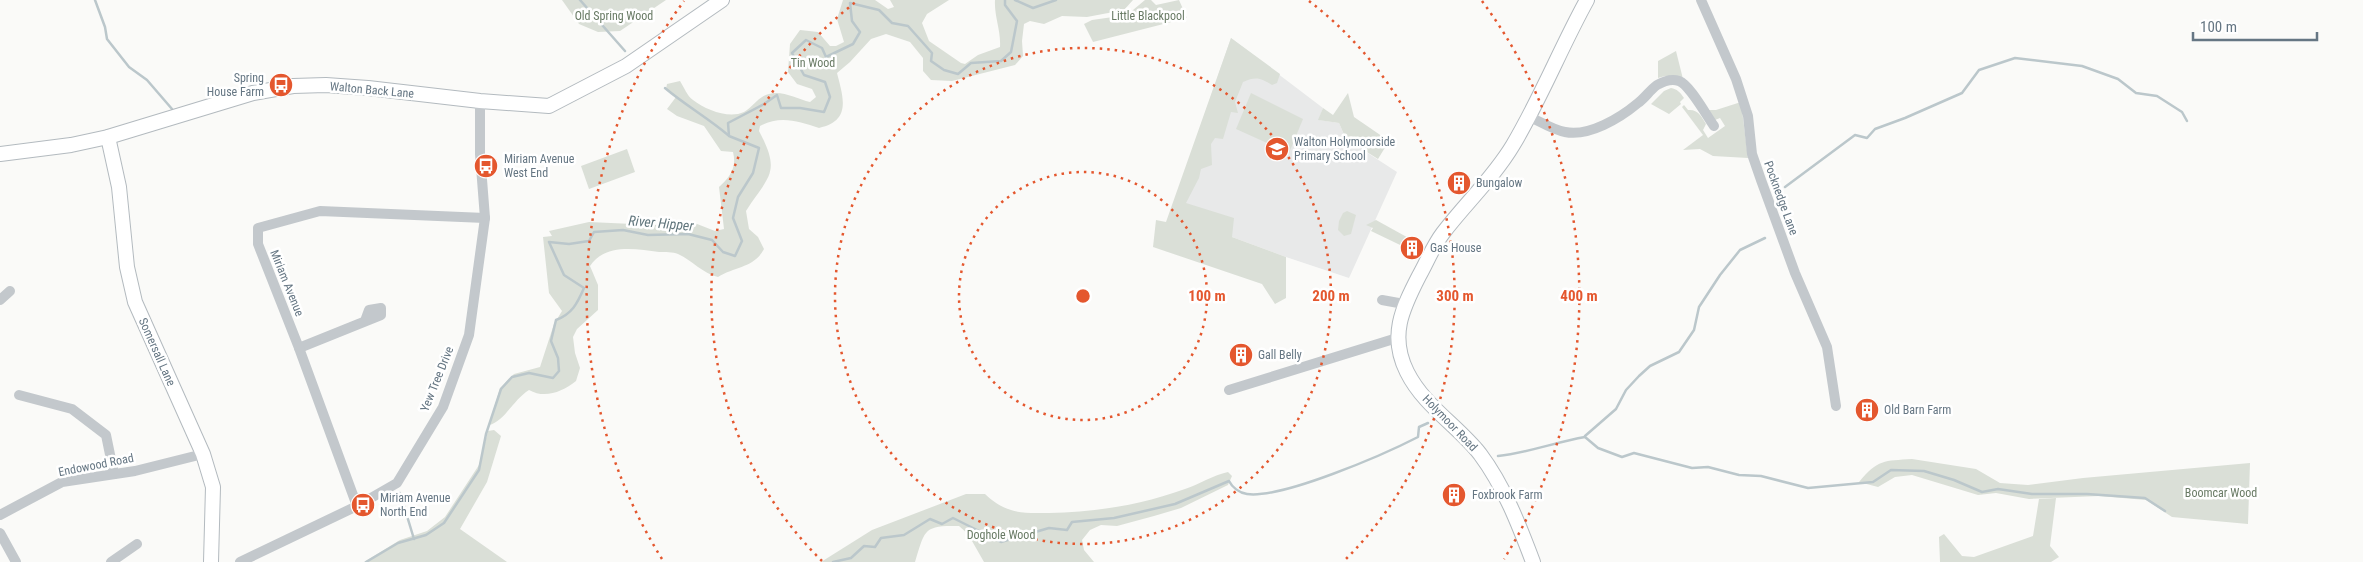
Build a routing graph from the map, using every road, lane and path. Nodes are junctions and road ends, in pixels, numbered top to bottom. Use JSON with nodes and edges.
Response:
{"nodes":[{"id":1,"x":722,"y":0,"type":"edge"},
{"id":2,"x":1588,"y":0,"type":"edge"},
{"id":3,"x":1701,"y":0,"type":"edge"},
{"id":4,"x":480,"y":101,"type":"junction"},
{"id":5,"x":1530,"y":117,"type":"junction"},
{"id":6,"x":1714,"y":126,"type":"dead end"},
{"id":7,"x":108,"y":137,"type":"junction"},
{"id":8,"x":0,"y":154,"type":"edge"},
{"id":9,"x":484,"y":218,"type":"junction"},
{"id":10,"x":10,"y":291,"type":"dead end"},
{"id":11,"x":0,"y":300,"type":"edge"},
{"id":12,"x":1382,"y":300,"type":"dead end"},
{"id":13,"x":1404,"y":304,"type":"junction"},
{"id":14,"x":365,"y":321,"type":"dead end"},
{"id":15,"x":1397,"y":338,"type":"junction"},
{"id":16,"x":299,"y":348,"type":"junction"},
{"id":17,"x":1229,"y":390,"type":"dead end"},
{"id":18,"x":19,"y":395,"type":"dead end"},
{"id":19,"x":1836,"y":406,"type":"dead end"},
{"id":20,"x":203,"y":454,"type":"junction"},
{"id":21,"x":114,"y":474,"type":"junction"},
{"id":22,"x":356,"y":506,"type":"junction"},
{"id":23,"x":0,"y":515,"type":"edge"},
{"id":24,"x":0,"y":533,"type":"edge"},
{"id":25,"x":137,"y":544,"type":"dead end"},
{"id":26,"x":16,"y":562,"type":"edge"},
{"id":27,"x":112,"y":562,"type":"edge"},
{"id":28,"x":211,"y":562,"type":"edge"},
{"id":29,"x":240,"y":562,"type":"edge"},
{"id":30,"x":1533,"y":562,"type":"edge"}],
"edges":[{"from":1,"to":4,"type":"street","name":"Walton Back Lane"},
{"from":2,"to":5,"type":"street","name":"Holymoor Road"},
{"from":3,"to":19,"type":"street","name":"Pocknedge Lane"},
{"from":4,"to":7,"type":"street","name":"Walton Back Lane"},
{"from":4,"to":9,"type":"street","name":"Yew Tree Drive"},
{"from":5,"to":6,"type":"street"},
{"from":5,"to":13,"type":"street","name":"Holymoor Road"},
{"from":7,"to":8,"type":"street","name":"Walton Back Lane"},
{"from":7,"to":20,"type":"street","name":"Somersall Lane"},
{"from":9,"to":16,"type":"street","name":"Miriam Avenue"},
{"from":9,"to":22,"type":"street","name":"Yew Tree Drive"},
{"from":10,"to":11,"type":"street"},
{"from":12,"to":13,"type":"street"},
{"from":13,"to":15,"type":"street","name":"Holymoor Road"},
{"from":14,"to":16,"type":"street"},
{"from":15,"to":17,"type":"street"},
{"from":15,"to":30,"type":"street","name":"Holymoor Road"},
{"from":16,"to":22,"type":"street","name":"Miriam Avenue"},
{"from":18,"to":21,"type":"street"},
{"from":20,"to":21,"type":"street","name":"Endowood Road"},
{"from":20,"to":28,"type":"street","name":"Somersall Lane"},
{"from":21,"to":23,"type":"street","name":"Endowood Road"},
{"from":22,"to":29,"type":"street","name":"Yew Tree Drive"},
{"from":24,"to":26,"type":"street"},
{"from":25,"to":27,"type":"street"}]}
